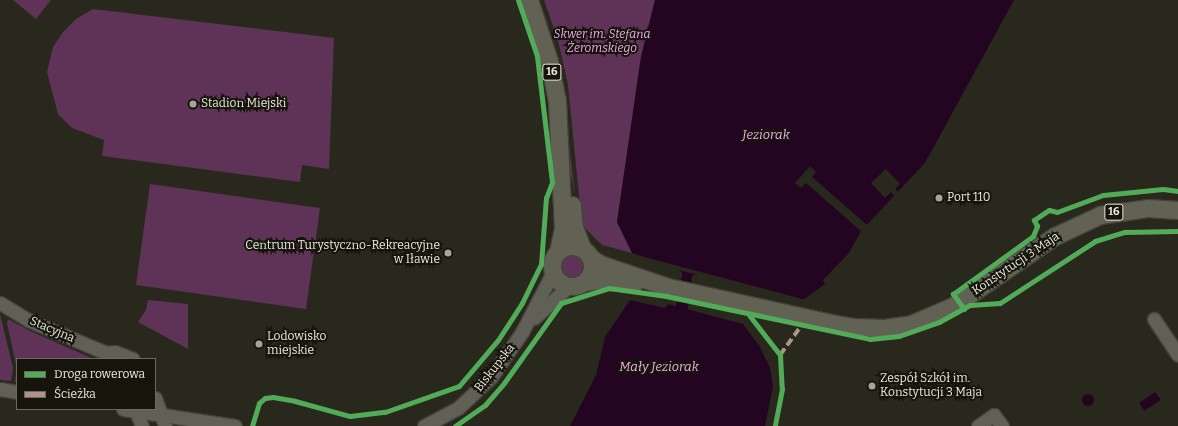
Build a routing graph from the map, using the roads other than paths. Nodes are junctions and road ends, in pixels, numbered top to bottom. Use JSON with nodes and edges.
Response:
{"nodes":[{"id":1,"x":529,"y":0,"type":"edge"},
{"id":2,"x":560,"y":146,"type":"junction"},
{"id":3,"x":1178,"y":210,"type":"edge"},
{"id":4,"x":558,"y":251,"type":"junction"},
{"id":5,"x":587,"y":253,"type":"junction"},
{"id":6,"x":553,"y":272,"type":"junction"},
{"id":7,"x":586,"y":282,"type":"junction"},
{"id":8,"x":569,"y":286,"type":"junction"},
{"id":9,"x":668,"y":287,"type":"junction"},
{"id":10,"x":0,"y":303,"type":"edge"},
{"id":11,"x":1154,"y":319,"type":"dead end"},
{"id":12,"x":522,"y":332,"type":"junction"},
{"id":13,"x":1178,"y":355,"type":"edge"},
{"id":14,"x":109,"y":356,"type":"edge"},
{"id":15,"x":130,"y":358,"type":"edge"},
{"id":16,"x":156,"y":401,"type":"edge"},
{"id":17,"x":136,"y":410,"type":"edge"},
{"id":18,"x":162,"y":420,"type":"edge"},
{"id":19,"x":195,"y":420,"type":"junction"},
{"id":20,"x":142,"y":426,"type":"edge"},
{"id":21,"x":180,"y":426,"type":"edge"},
{"id":22,"x":235,"y":426,"type":"edge"},
{"id":23,"x":424,"y":426,"type":"edge"},
{"id":24,"x":978,"y":426,"type":"edge"},
{"id":25,"x":1002,"y":426,"type":"edge"}],
"edges":[{"from":1,"to":2,"type":"main road","number":"16"},
{"from":2,"to":4,"type":"main road","number":"16"},
{"from":2,"to":5,"type":"main road","number":"16"},
{"from":3,"to":9,"type":"main road","name":"Konstytucji 3 Maja","number":"16"},
{"from":4,"to":5,"type":"main road","number":"16"},
{"from":4,"to":6,"type":"main road","number":"16"},
{"from":5,"to":7,"type":"main road","number":"16"},
{"from":5,"to":9,"type":"main road","name":"Konstytucji 3 Maja","number":"16"},
{"from":6,"to":8,"type":"main road"},
{"from":6,"to":12,"type":"street","name":"Biskupska"},
{"from":7,"to":8,"type":"main road","number":"16"},
{"from":7,"to":9,"type":"main road","name":"Konstytucji 3 Maja","number":"16"},
{"from":8,"to":12,"type":"street","name":"Biskupska"},
{"from":10,"to":14,"type":"street","name":"Stacyjna"},
{"from":11,"to":13,"type":"street"},
{"from":12,"to":23,"type":"street","name":"Biskupska"},
{"from":14,"to":15,"type":"street","name":"Stacyjna"},
{"from":16,"to":18,"type":"street"},
{"from":17,"to":18,"type":"street"},
{"from":17,"to":20,"type":"street"},
{"from":18,"to":19,"type":"street"},
{"from":19,"to":21,"type":"street"},
{"from":19,"to":22,"type":"street"},
{"from":24,"to":25,"type":"street"}]}
